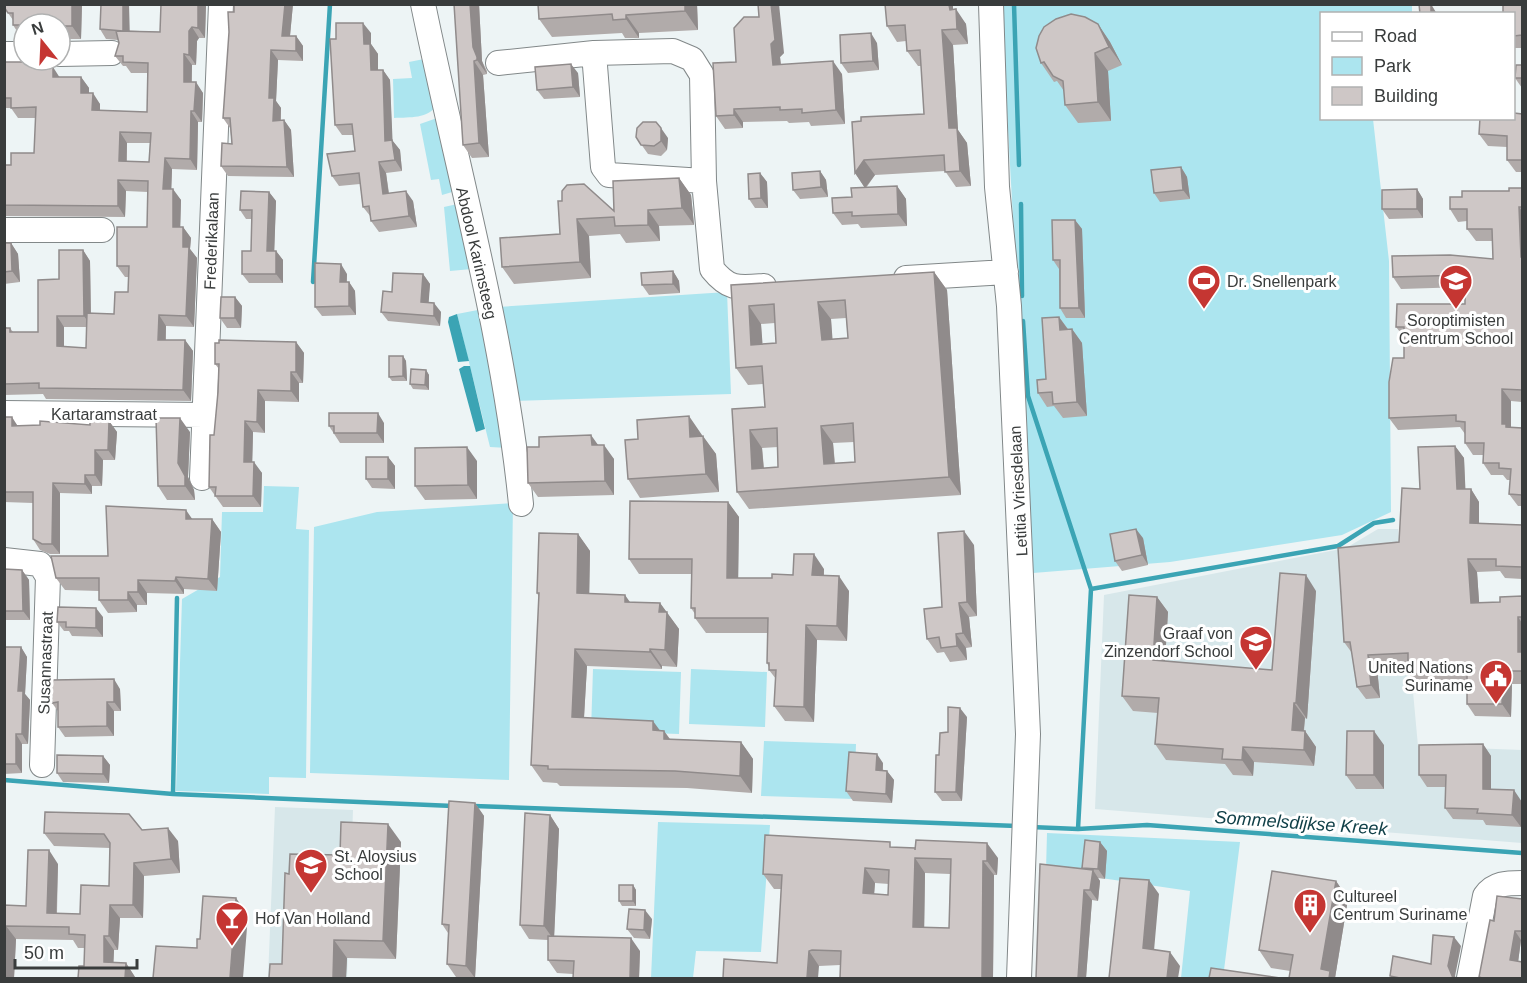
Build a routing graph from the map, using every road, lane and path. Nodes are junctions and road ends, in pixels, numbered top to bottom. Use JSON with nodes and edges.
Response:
{"nodes":[{"id":1,"x":221,"y":4,"type":"edge"},
{"id":2,"x":423,"y":4,"type":"edge"},
{"id":3,"x":991,"y":4,"type":"edge"},
{"id":4,"x":112,"y":53,"type":"dead end"},
{"id":5,"x":594,"y":53,"type":"junction"},
{"id":6,"x":72,"y":54,"type":"edge"},
{"id":7,"x":498,"y":63,"type":"dead end"},
{"id":8,"x":704,"y":181,"type":"junction"},
{"id":9,"x":4,"y":230,"type":"edge"},
{"id":10,"x":102,"y":230,"type":"dead end"},
{"id":11,"x":1006,"y":272,"type":"junction"},
{"id":12,"x":888,"y":279,"type":"edge"},
{"id":13,"x":782,"y":285,"type":"edge"},
{"id":14,"x":4,"y":413,"type":"edge"},
{"id":15,"x":204,"y":415,"type":"junction"},
{"id":16,"x":202,"y":478,"type":"dead end"},
{"id":17,"x":521,"y":504,"type":"dead end"},
{"id":18,"x":4,"y":560,"type":"edge"},
{"id":19,"x":42,"y":765,"type":"dead end"},
{"id":20,"x":1522,"y":883,"type":"edge"},
{"id":21,"x":1019,"y":978,"type":"edge"},
{"id":22,"x":1469,"y":978,"type":"edge"}],
"edges":[{"from":1,"to":15,"type":"street","name":"Frederikalaan"},
{"from":2,"to":17,"type":"street","name":"Abdool Karimsteeg"},
{"from":3,"to":11,"type":"street","name":"Letitia Vriesdelaan"},
{"from":4,"to":6,"type":"street"},
{"from":5,"to":7,"type":"street"},
{"from":5,"to":8,"type":"street"},
{"from":5,"to":8,"type":"street"},
{"from":8,"to":13,"type":"street"},
{"from":9,"to":10,"type":"street"},
{"from":11,"to":12,"type":"street"},
{"from":11,"to":21,"type":"street","name":"Letitia Vriesdelaan"},
{"from":14,"to":15,"type":"street","name":"Kartaramstraat"},
{"from":15,"to":16,"type":"street","name":"Frederikalaan"},
{"from":18,"to":19,"type":"street","name":"Susannastraat"},
{"from":20,"to":22,"type":"street"}]}
